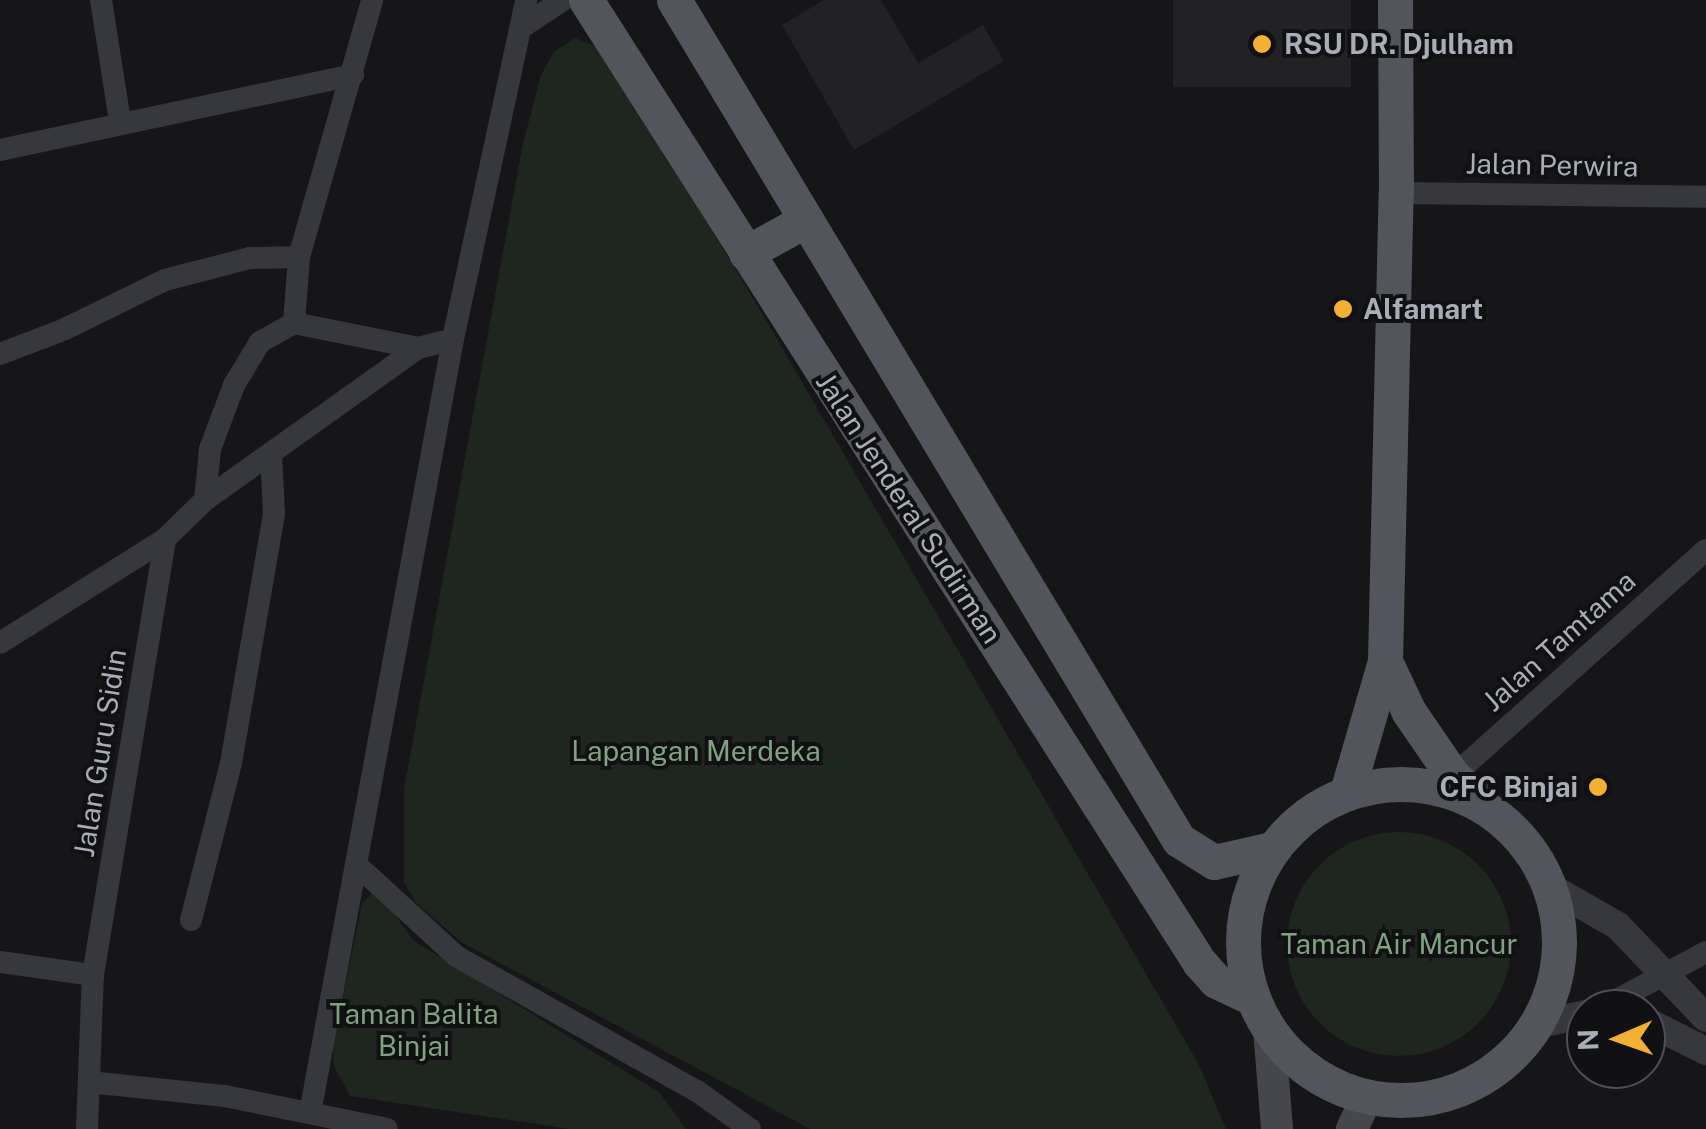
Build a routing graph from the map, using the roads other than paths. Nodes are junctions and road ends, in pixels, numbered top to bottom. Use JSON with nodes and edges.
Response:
{"nodes":[{"id":1,"x":101,"y":0,"type":"edge"},
{"id":2,"x":372,"y":0,"type":"edge"},
{"id":3,"x":526,"y":0,"type":"edge"},
{"id":4,"x":563,"y":0,"type":"edge"},
{"id":5,"x":586,"y":0,"type":"edge"},
{"id":6,"x":674,"y":0,"type":"edge"},
{"id":7,"x":1395,"y":0,"type":"edge"},
{"id":8,"x":522,"y":27,"type":"junction"},
{"id":9,"x":353,"y":75,"type":"junction"},
{"id":10,"x":120,"y":122,"type":"junction"},
{"id":11,"x":0,"y":150,"type":"edge"},
{"id":12,"x":1396,"y":193,"type":"junction"},
{"id":13,"x":1706,"y":197,"type":"edge"},
{"id":14,"x":806,"y":220,"type":"junction"},
{"id":15,"x":746,"y":253,"type":"junction"},
{"id":16,"x":299,"y":257,"type":"junction"},
{"id":17,"x":294,"y":322,"type":"junction"},
{"id":18,"x":453,"y":339,"type":"junction"},
{"id":19,"x":418,"y":348,"type":"junction"},
{"id":20,"x":0,"y":354,"type":"edge"},
{"id":21,"x":271,"y":452,"type":"junction"},
{"id":22,"x":205,"y":500,"type":"junction"},
{"id":23,"x":165,"y":540,"type":"junction"},
{"id":24,"x":1706,"y":550,"type":"edge"},
{"id":25,"x":0,"y":642,"type":"edge"},
{"id":26,"x":1385,"y":661,"type":"junction"},
{"id":27,"x":1453,"y":776,"type":"junction"},
{"id":28,"x":1346,"y":792,"type":"junction"},
{"id":29,"x":1496,"y":814,"type":"junction"},
{"id":30,"x":1272,"y":849,"type":"junction"},
{"id":31,"x":359,"y":866,"type":"junction"},
{"id":32,"x":1550,"y":886,"type":"junction"},
{"id":33,"x":191,"y":920,"type":"dead end"},
{"id":34,"x":1706,"y":952,"type":"edge"},
{"id":35,"x":0,"y":962,"type":"edge"},
{"id":36,"x":1664,"y":972,"type":"junction"},
{"id":37,"x":93,"y":975,"type":"junction"},
{"id":38,"x":1635,"y":989,"type":"edge"},
{"id":39,"x":1250,"y":997,"type":"junction"},
{"id":40,"x":1566,"y":1018,"type":"edge"},
{"id":41,"x":1706,"y":1018,"type":"edge"},
{"id":42,"x":1540,"y":1024,"type":"junction"},
{"id":43,"x":1268,"y":1028,"type":"junction"},
{"id":44,"x":1666,"y":1031,"type":"edge"},
{"id":45,"x":1706,"y":1051,"type":"edge"},
{"id":46,"x":89,"y":1082,"type":"junction"},
{"id":47,"x":1368,"y":1097,"type":"junction"},
{"id":48,"x":310,"y":1114,"type":"junction"},
{"id":49,"x":87,"y":1129,"type":"edge"},
{"id":50,"x":387,"y":1129,"type":"edge"},
{"id":51,"x":750,"y":1129,"type":"edge"},
{"id":52,"x":1277,"y":1129,"type":"edge"},
{"id":53,"x":1352,"y":1129,"type":"edge"}],
"edges":[{"from":1,"to":10,"type":"street"},
{"from":2,"to":9,"type":"street"},
{"from":3,"to":8,"type":"street"},
{"from":4,"to":8,"type":"street"},
{"from":5,"to":15,"type":"main road","name":"Jalan Jenderal Sudirman"},
{"from":6,"to":14,"type":"main road","name":"Jalan Jenderal Sudirman"},
{"from":7,"to":12,"type":"main road"},
{"from":8,"to":18,"type":"street"},
{"from":9,"to":10,"type":"street"},
{"from":9,"to":16,"type":"street"},
{"from":10,"to":11,"type":"street"},
{"from":12,"to":13,"type":"street","name":"Jalan Perwira"},
{"from":12,"to":26,"type":"main road"},
{"from":14,"to":15,"type":"main road"},
{"from":14,"to":30,"type":"main road","name":"Jalan Jenderal Sudirman"},
{"from":15,"to":39,"type":"main road","name":"Jalan Jenderal Sudirman"},
{"from":16,"to":17,"type":"street"},
{"from":16,"to":20,"type":"street"},
{"from":17,"to":19,"type":"street"},
{"from":17,"to":22,"type":"street"},
{"from":18,"to":19,"type":"street"},
{"from":18,"to":31,"type":"street"},
{"from":19,"to":21,"type":"street"},
{"from":21,"to":22,"type":"street"},
{"from":21,"to":33,"type":"street"},
{"from":22,"to":23,"type":"street"},
{"from":23,"to":25,"type":"street"},
{"from":23,"to":37,"type":"street","name":"Jalan Guru Sidin"},
{"from":24,"to":27,"type":"street","name":"Jalan Tamtama"},
{"from":26,"to":27,"type":"main road"},
{"from":26,"to":28,"type":"main road"},
{"from":27,"to":29,"type":"main road"},
{"from":28,"to":29,"type":"main road"},
{"from":28,"to":30,"type":"main road"},
{"from":29,"to":32,"type":"main road"},
{"from":30,"to":39,"type":"main road"},
{"from":31,"to":48,"type":"street"},
{"from":31,"to":51,"type":"street"},
{"from":32,"to":36,"type":"street"},
{"from":32,"to":42,"type":"main road"},
{"from":34,"to":36,"type":"street"},
{"from":35,"to":37,"type":"street"},
{"from":36,"to":38,"type":"street"},
{"from":36,"to":41,"type":"street"},
{"from":37,"to":46,"type":"street","name":"Jalan Guru Sidin"},
{"from":39,"to":43,"type":"main road"},
{"from":40,"to":42,"type":"street"},
{"from":42,"to":47,"type":"main road"},
{"from":43,"to":47,"type":"main road"},
{"from":43,"to":52,"type":"main road"},
{"from":44,"to":45,"type":"street"},
{"from":46,"to":48,"type":"street"},
{"from":46,"to":49,"type":"street","name":"Jalan Guru Sidin"},
{"from":47,"to":53,"type":"main road"},
{"from":48,"to":50,"type":"street"}]}
